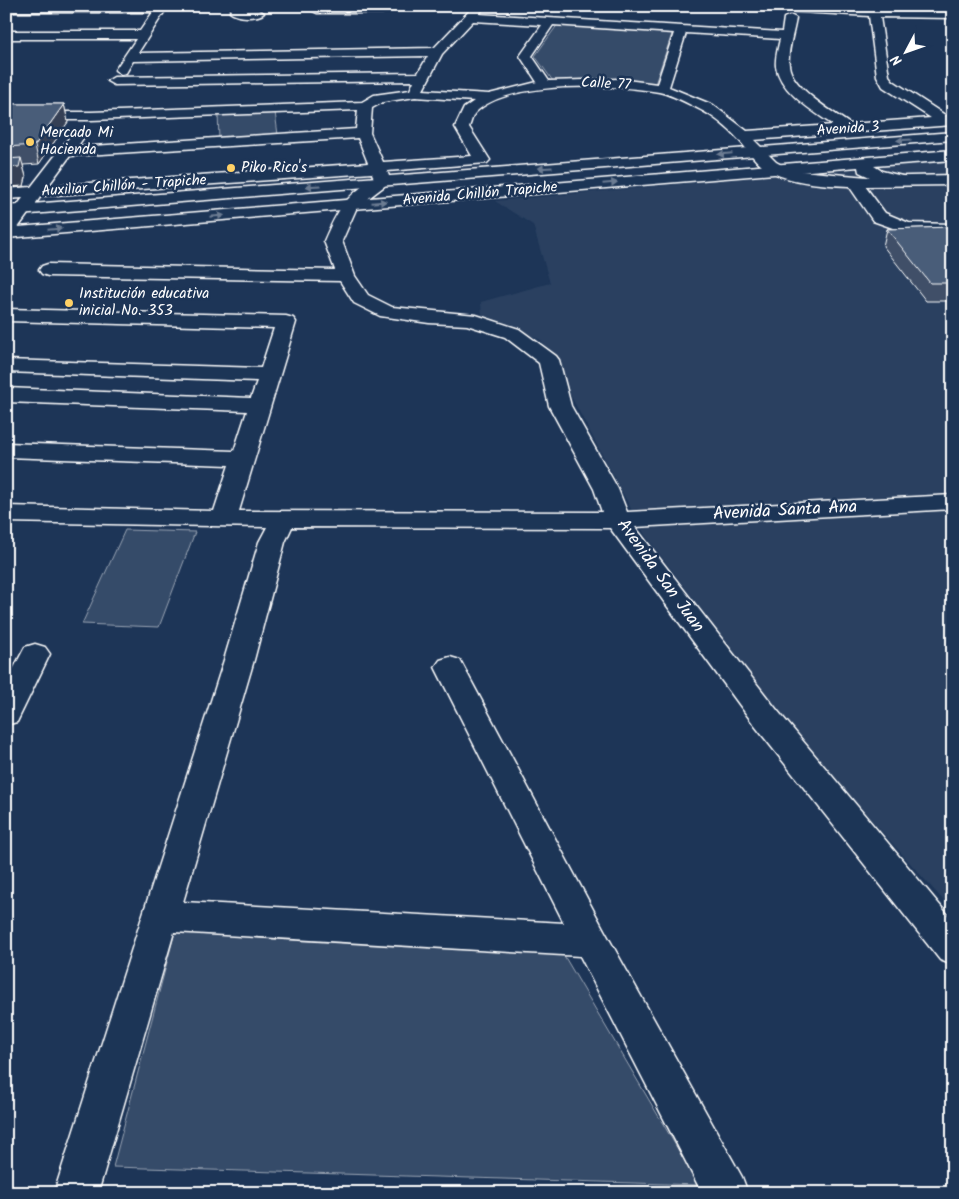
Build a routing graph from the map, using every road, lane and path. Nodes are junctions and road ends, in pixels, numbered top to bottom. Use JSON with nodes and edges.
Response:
{"nodes":[{"id":1,"x":239,"y":6,"type":"edge"},
{"id":2,"x":396,"y":6,"type":"edge"},
{"id":3,"x":480,"y":6,"type":"edge"},
{"id":4,"x":748,"y":6,"type":"edge"},
{"id":5,"x":852,"y":6,"type":"edge"},
{"id":6,"x":162,"y":8,"type":"edge"},
{"id":7,"x":12,"y":9,"type":"edge"},
{"id":8,"x":791,"y":9,"type":"junction"},
{"id":9,"x":953,"y":9,"type":"edge"},
{"id":10,"x":317,"y":10,"type":"dead end"},
{"id":11,"x":258,"y":13,"type":"dead end"},
{"id":12,"x":874,"y":13,"type":"junction"},
{"id":13,"x":953,"y":15,"type":"edge"},
{"id":14,"x":470,"y":17,"type":"junction"},
{"id":15,"x":6,"y":20,"type":"edge"},
{"id":16,"x":550,"y":22,"type":"junction"},
{"id":17,"x":681,"y":30,"type":"junction"},
{"id":18,"x":6,"y":34,"type":"edge"},
{"id":19,"x":144,"y":35,"type":"junction"},
{"id":20,"x":787,"y":36,"type":"junction"},
{"id":21,"x":436,"y":52,"type":"junction"},
{"id":22,"x":279,"y":56,"type":"junction"},
{"id":23,"x":129,"y":57,"type":"junction"},
{"id":24,"x":422,"y":77,"type":"junction"},
{"id":25,"x":272,"y":78,"type":"junction"},
{"id":26,"x":114,"y":80,"type":"junction"},
{"id":27,"x":545,"y":85,"type":"junction"},
{"id":28,"x":662,"y":89,"type":"junction"},
{"id":29,"x":416,"y":93,"type":"junction"},
{"id":30,"x":490,"y":98,"type":"junction"},
{"id":31,"x":365,"y":106,"type":"junction"},
{"id":32,"x":6,"y":116,"type":"edge"},
{"id":33,"x":91,"y":116,"type":"junction"},
{"id":34,"x":951,"y":126,"type":"edge"},
{"id":35,"x":847,"y":129,"type":"junction"},
{"id":36,"x":363,"y":133,"type":"junction"},
{"id":37,"x":743,"y":136,"type":"junction"},
{"id":38,"x":67,"y":152,"type":"junction"},
{"id":39,"x":757,"y":152,"type":"junction"},
{"id":40,"x":953,"y":155,"type":"edge"},
{"id":41,"x":482,"y":160,"type":"joint"},
{"id":42,"x":868,"y":162,"type":"junction"},
{"id":43,"x":576,"y":166,"type":"junction"},
{"id":44,"x":53,"y":169,"type":"junction"},
{"id":45,"x":34,"y":170,"type":"dead end"},
{"id":46,"x":778,"y":170,"type":"junction"},
{"id":47,"x":381,"y":174,"type":"junction"},
{"id":48,"x":853,"y":180,"type":"junction"},
{"id":49,"x":953,"y":180,"type":"edge"},
{"id":50,"x":904,"y":181,"type":"junction"},
{"id":51,"x":589,"y":185,"type":"junction"},
{"id":52,"x":36,"y":192,"type":"junction"},
{"id":53,"x":6,"y":194,"type":"edge"},
{"id":54,"x":348,"y":205,"type":"junction"},
{"id":55,"x":23,"y":209,"type":"junction"},
{"id":56,"x":6,"y":210,"type":"edge"},
{"id":57,"x":953,"y":229,"type":"edge"},
{"id":58,"x":6,"y":232,"type":"edge"},
{"id":59,"x":48,"y":270,"type":"dead end"},
{"id":60,"x":346,"y":276,"type":"junction"},
{"id":61,"x":6,"y":315,"type":"edge"},
{"id":62,"x":6,"y":366,"type":"edge"},
{"id":63,"x":270,"y":375,"type":"junction"},
{"id":64,"x":6,"y":395,"type":"edge"},
{"id":65,"x":260,"y":405,"type":"junction"},
{"id":66,"x":6,"y":450,"type":"edge"},
{"id":67,"x":244,"y":458,"type":"junction"},
{"id":68,"x":953,"y":502,"type":"edge"},
{"id":69,"x":6,"y":514,"type":"edge"},
{"id":70,"x":224,"y":519,"type":"junction"},
{"id":71,"x":282,"y":519,"type":"junction"},
{"id":72,"x":617,"y":520,"type":"junction"},
{"id":73,"x":35,"y":654,"type":"dead end"},
{"id":74,"x":450,"y":667,"type":"dead end"},
{"id":75,"x":6,"y":714,"type":"edge"},
{"id":76,"x":161,"y":916,"type":"junction"},
{"id":77,"x":591,"y":941,"type":"junction"},
{"id":78,"x":953,"y":949,"type":"edge"},
{"id":79,"x":76,"y":1193,"type":"edge"},
{"id":80,"x":726,"y":1193,"type":"edge"}],
"edges":[{"from":1,"to":11,"type":"street"},
{"from":2,"to":10,"type":"street"},
{"from":3,"to":14,"type":"street"},
{"from":4,"to":8,"type":"street"},
{"from":5,"to":9,"type":"street"},
{"from":6,"to":7,"type":"street"},
{"from":6,"to":19,"type":"street"},
{"from":7,"to":15,"type":"street"},
{"from":8,"to":12,"type":"street"},
{"from":8,"to":20,"type":"street"},
{"from":12,"to":13,"type":"street"},
{"from":12,"to":34,"type":"street"},
{"from":14,"to":16,"type":"street"},
{"from":14,"to":21,"type":"street"},
{"from":16,"to":17,"type":"street"},
{"from":16,"to":27,"type":"street"},
{"from":17,"to":20,"type":"street"},
{"from":17,"to":28,"type":"street"},
{"from":18,"to":19,"type":"street"},
{"from":19,"to":23,"type":"street"},
{"from":20,"to":35,"type":"street"},
{"from":21,"to":22,"type":"street"},
{"from":21,"to":24,"type":"street"},
{"from":22,"to":23,"type":"street"},
{"from":22,"to":25,"type":"street"},
{"from":23,"to":26,"type":"street"},
{"from":24,"to":25,"type":"street"},
{"from":24,"to":29,"type":"street"},
{"from":25,"to":26,"type":"street"},
{"from":26,"to":33,"type":"street"},
{"from":27,"to":28,"type":"street","name":"Calle 77"},
{"from":27,"to":30,"type":"street","name":"Calle 77"},
{"from":28,"to":37,"type":"street","name":"Calle 77"},
{"from":29,"to":30,"type":"street"},
{"from":29,"to":31,"type":"street"},
{"from":30,"to":41,"type":"street","name":"Calle 77"},
{"from":31,"to":33,"type":"street"},
{"from":31,"to":36,"type":"street"},
{"from":32,"to":33,"type":"street"},
{"from":33,"to":38,"type":"street"},
{"from":34,"to":35,"type":"street","name":"Avenida 3"},
{"from":34,"to":39,"type":"street","name":"Avenida Chillón Trapiche","one_way":true},
{"from":35,"to":37,"type":"street","name":"Avenida 3"},
{"from":36,"to":38,"type":"street"},
{"from":36,"to":47,"type":"street"},
{"from":37,"to":39,"type":"street","name":"Calle 77"},
{"from":38,"to":44,"type":"street"},
{"from":39,"to":43,"type":"street","name":"Avenida Chillón Trapiche","one_way":true},
{"from":39,"to":46,"type":"street","name":"Calle 77"},
{"from":40,"to":42,"type":"street","name":"Avenida Chillón Trapiche"},
{"from":41,"to":47,"type":"street","name":"Auxiliar Chillón - Trapiche"},
{"from":42,"to":46,"type":"street","name":"Avenida Chillón Trapiche"},
{"from":42,"to":50,"type":"street"},
{"from":43,"to":47,"type":"street","name":"Avenida Chillón Trapiche","one_way":true},
{"from":43,"to":51,"type":"street"},
{"from":44,"to":45,"type":"street"},
{"from":44,"to":52,"type":"street"},
{"from":46,"to":48,"type":"street"},
{"from":51,"to":46,"type":"street","name":"Avenida Chillón Trapiche","one_way":true},
{"from":47,"to":52,"type":"street","name":"Auxiliar Chillón - Trapiche"},
{"from":47,"to":54,"type":"street","name":"Avenida San Juan"},
{"from":47,"to":55,"type":"street","name":"Avenida Chillón Trapiche","one_way":true},
{"from":48,"to":50,"type":"street"},
{"from":48,"to":57,"type":"street"},
{"from":49,"to":50,"type":"street"},
{"from":54,"to":51,"type":"street","name":"Avenida Chillón Trapiche","one_way":true},
{"from":52,"to":53,"type":"street","name":"Auxiliar Chillón - Trapiche"},
{"from":52,"to":55,"type":"street"},
{"from":58,"to":54,"type":"street","name":"Avenida Chillón Trapiche","one_way":true},
{"from":54,"to":60,"type":"street","name":"Avenida San Juan"},
{"from":55,"to":56,"type":"street","name":"Avenida Chillón Trapiche"},
{"from":55,"to":58,"type":"street"},
{"from":59,"to":60,"type":"street"},
{"from":60,"to":72,"type":"street","name":"Avenida San Juan"},
{"from":61,"to":63,"type":"street"},
{"from":62,"to":63,"type":"street"},
{"from":63,"to":65,"type":"street"},
{"from":64,"to":65,"type":"street"},
{"from":65,"to":67,"type":"street"},
{"from":66,"to":67,"type":"street"},
{"from":67,"to":70,"type":"street"},
{"from":68,"to":72,"type":"street","name":"Avenida Santa Ana"},
{"from":69,"to":70,"type":"street","name":"Avenida Santa Ana"},
{"from":70,"to":71,"type":"street","name":"Avenida Santa Ana"},
{"from":71,"to":72,"type":"street","name":"Avenida Santa Ana"},
{"from":71,"to":76,"type":"street"},
{"from":72,"to":78,"type":"street","name":"Avenida San Juan"},
{"from":73,"to":75,"type":"street"},
{"from":74,"to":77,"type":"street"},
{"from":76,"to":77,"type":"street"},
{"from":76,"to":79,"type":"street"},
{"from":77,"to":80,"type":"street"}]}
